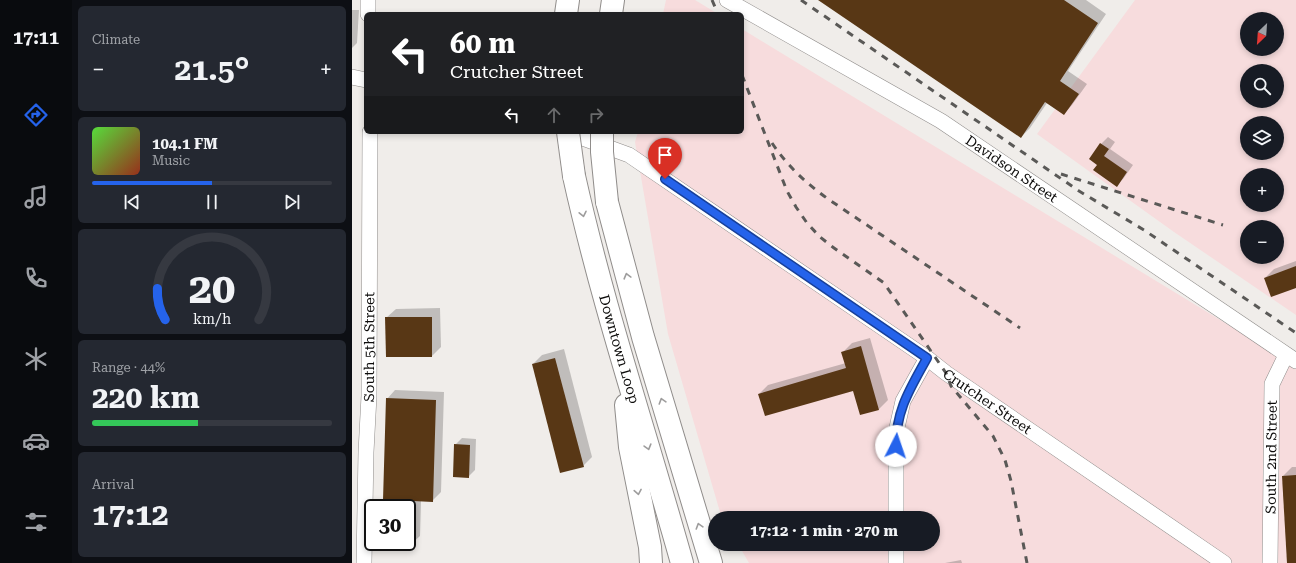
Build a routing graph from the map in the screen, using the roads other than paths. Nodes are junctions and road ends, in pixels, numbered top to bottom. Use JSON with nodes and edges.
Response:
{"nodes":[{"id":1,"x":368,"y":0,"type":"edge"},
{"id":2,"x":568,"y":0,"type":"edge"},
{"id":3,"x":613,"y":0,"type":"edge"},
{"id":4,"x":727,"y":0,"type":"edge"},
{"id":5,"x":368,"y":12,"type":"edge"},
{"id":6,"x":566,"y":12,"type":"edge"},
{"id":7,"x":611,"y":12,"type":"edge"},
{"id":8,"x":352,"y":77,"type":"edge"},
{"id":9,"x":364,"y":80,"type":"edge"},
{"id":10,"x":370,"y":134,"type":"edge"},
{"id":11,"x":567,"y":134,"type":"edge"},
{"id":12,"x":572,"y":134,"type":"edge"},
{"id":13,"x":602,"y":134,"type":"edge"},
{"id":14,"x":621,"y":356,"type":"junction"},
{"id":15,"x":927,"y":358,"type":"junction"},
{"id":16,"x":1291,"y":358,"type":"edge"},
{"id":17,"x":896,"y":511,"type":"edge"},
{"id":18,"x":896,"y":551,"type":"edge"},
{"id":19,"x":364,"y":563,"type":"edge"},
{"id":20,"x":651,"y":563,"type":"edge"},
{"id":21,"x":682,"y":563,"type":"edge"},
{"id":22,"x":710,"y":563,"type":"edge"},
{"id":23,"x":896,"y":563,"type":"edge"},
{"id":24,"x":1224,"y":563,"type":"edge"},
{"id":25,"x":1270,"y":563,"type":"edge"}],
"edges":[{"from":1,"to":5,"type":"street"},
{"from":2,"to":6,"type":"highway"},
{"from":3,"to":7,"type":"highway"},
{"from":4,"to":16,"type":"street","name":"Davidson Street"},
{"from":8,"to":9,"type":"street"},
{"from":10,"to":19,"type":"street","name":"South 5th Street"},
{"from":11,"to":14,"type":"highway","name":"Downtown Loop","one_way":true,"bridge":true},
{"from":12,"to":15,"type":"street","name":"Crutcher Street"},
{"from":22,"to":13,"type":"highway","name":"Downtown Loop","one_way":true,"bridge":true},
{"from":14,"to":20,"type":"highway","one_way":true},
{"from":14,"to":21,"type":"highway","name":"Downtown Loop","one_way":true},
{"from":15,"to":17,"type":"street"},
{"from":15,"to":24,"type":"street","name":"Crutcher Street"},
{"from":16,"to":25,"type":"street","name":"South 2nd Street"},
{"from":18,"to":23,"type":"street"}]}
